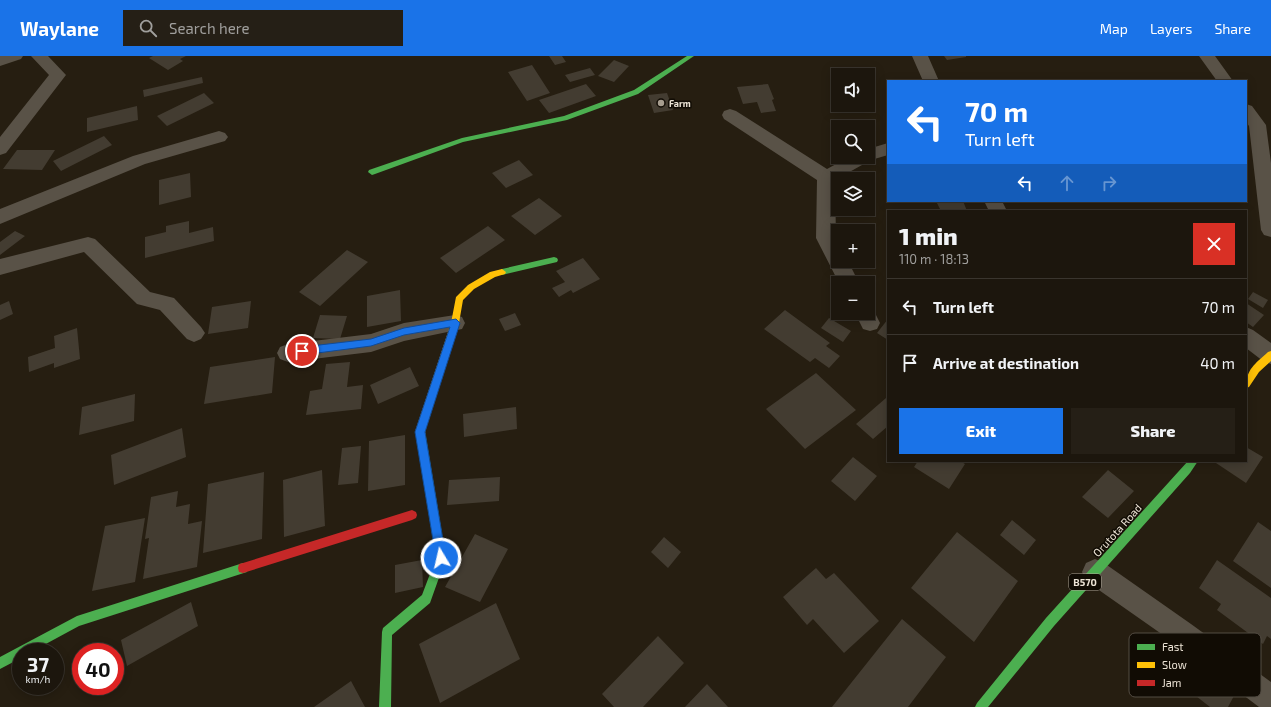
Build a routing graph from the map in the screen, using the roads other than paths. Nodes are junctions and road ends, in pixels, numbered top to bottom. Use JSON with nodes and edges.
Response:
{"nodes":[{"id":1,"x":15,"y":56,"type":"edge"},
{"id":2,"x":40,"y":56,"type":"edge"},
{"id":3,"x":691,"y":56,"type":"edge"},
{"id":4,"x":920,"y":56,"type":"edge"},
{"id":5,"x":1207,"y":56,"type":"edge"},
{"id":6,"x":0,"y":61,"type":"edge"},
{"id":7,"x":931,"y":80,"type":"edge"},
{"id":8,"x":1224,"y":80,"type":"edge"},
{"id":9,"x":1247,"y":111,"type":"edge"},
{"id":10,"x":730,"y":115,"type":"dead end"},
{"id":11,"x":219,"y":137,"type":"dead end"},
{"id":12,"x":0,"y":148,"type":"edge"},
{"id":13,"x":887,"y":149,"type":"edge"},
{"id":14,"x":875,"y":153,"type":"edge"},
{"id":15,"x":851,"y":164,"type":"edge"},
{"id":16,"x":372,"y":172,"type":"dead end"},
{"id":17,"x":826,"y":177,"type":"junction"},
{"id":18,"x":0,"y":217,"type":"edge"},
{"id":19,"x":1271,"y":230,"type":"edge"},
{"id":20,"x":554,"y":260,"type":"dead end"},
{"id":21,"x":0,"y":267,"type":"edge"},
{"id":22,"x":845,"y":276,"type":"edge"},
{"id":23,"x":456,"y":323,"type":"junction"},
{"id":24,"x":194,"y":333,"type":"dead end"},
{"id":25,"x":1247,"y":337,"type":"edge"},
{"id":26,"x":288,"y":353,"type":"dead end"},
{"id":27,"x":1271,"y":355,"type":"edge"},
{"id":28,"x":1247,"y":382,"type":"edge"},
{"id":29,"x":1192,"y":462,"type":"edge"},
{"id":30,"x":412,"y":515,"type":"dead end"},
{"id":31,"x":1095,"y":572,"type":"junction"},
{"id":32,"x":1180,"y":633,"type":"edge"},
{"id":33,"x":0,"y":663,"type":"edge"},
{"id":34,"x":1261,"y":692,"type":"edge"},
{"id":35,"x":1271,"y":699,"type":"edge"},
{"id":36,"x":385,"y":707,"type":"edge"},
{"id":37,"x":981,"y":707,"type":"edge"}],
"edges":[{"from":1,"to":6,"type":"street"},
{"from":2,"to":12,"type":"street"},
{"from":3,"to":16,"type":"street"},
{"from":4,"to":7,"type":"street"},
{"from":5,"to":8,"type":"street"},
{"from":9,"to":19,"type":"street"},
{"from":10,"to":17,"type":"street"},
{"from":11,"to":18,"type":"street"},
{"from":13,"to":14,"type":"street"},
{"from":15,"to":17,"type":"street"},
{"from":17,"to":22,"type":"street"},
{"from":20,"to":23,"type":"street"},
{"from":21,"to":24,"type":"street"},
{"from":23,"to":26,"type":"street"},
{"from":23,"to":36,"type":"street"},
{"from":25,"to":27,"type":"street"},
{"from":27,"to":28,"type":"street"},
{"from":29,"to":31,"type":"street","name":"Orutota Road","number":"B570"},
{"from":30,"to":33,"type":"street"},
{"from":31,"to":32,"type":"street"},
{"from":31,"to":37,"type":"street","name":"Orutota Road","number":"B570"},
{"from":34,"to":35,"type":"street"}]}
